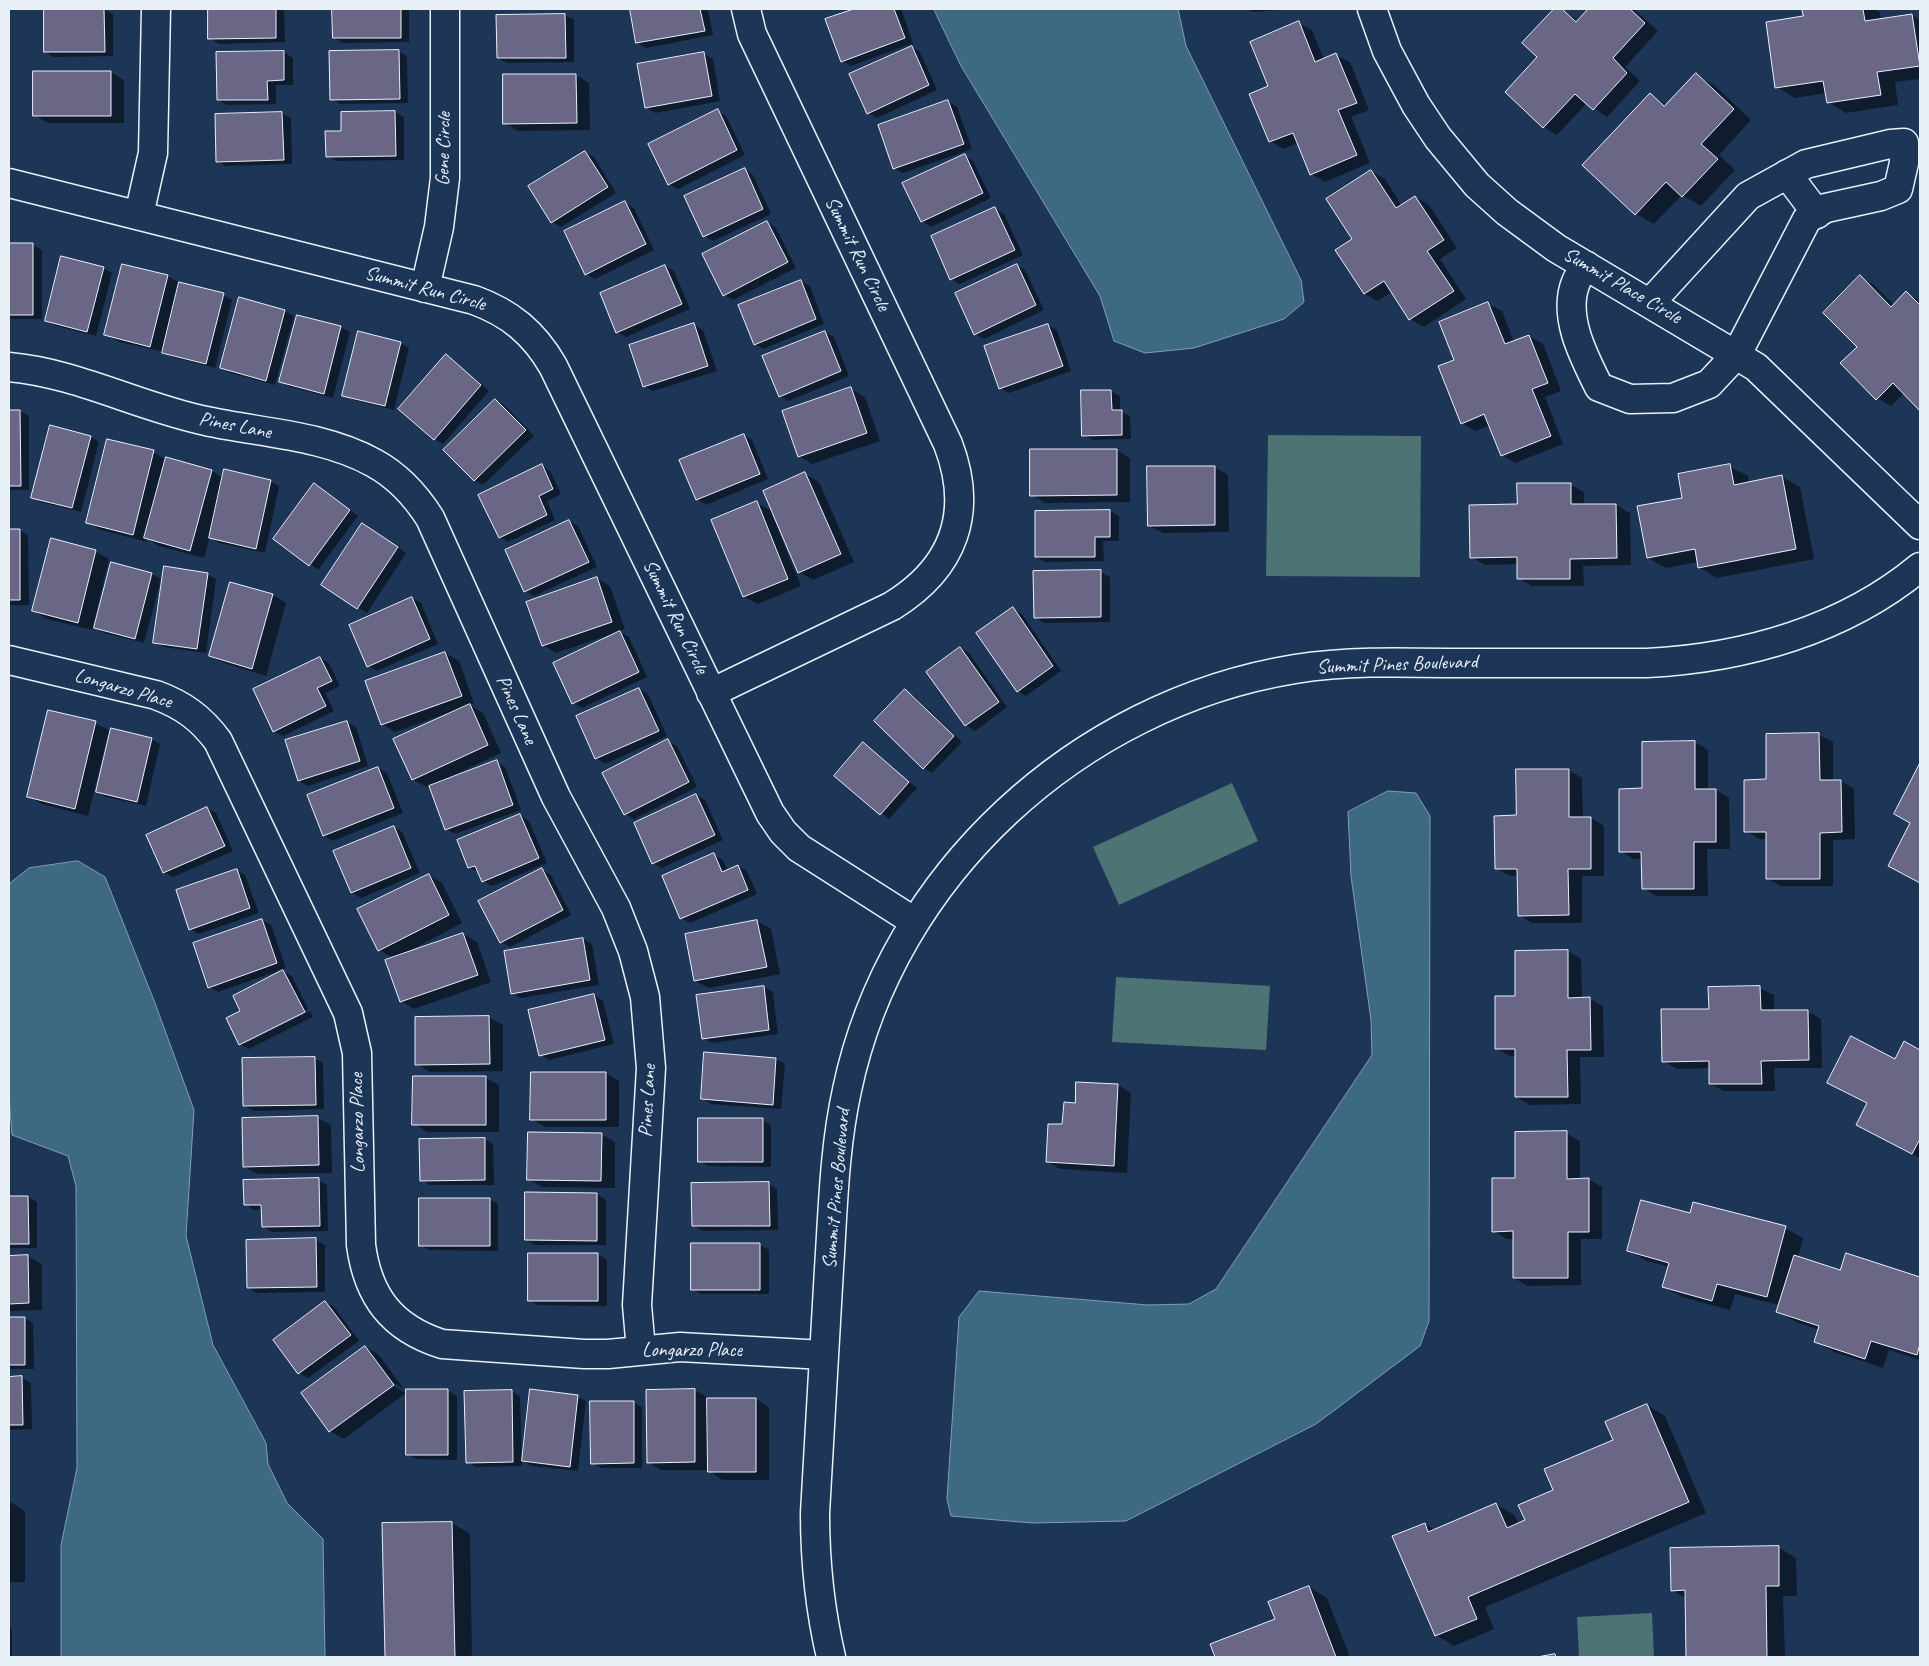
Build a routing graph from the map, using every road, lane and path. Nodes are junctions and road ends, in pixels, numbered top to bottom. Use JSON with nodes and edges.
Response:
{"nodes":[{"id":1,"x":156,"y":9,"type":"edge"},
{"id":2,"x":444,"y":9,"type":"edge"},
{"id":3,"x":746,"y":9,"type":"edge"},
{"id":4,"x":1372,"y":9,"type":"edge"},
{"id":5,"x":1787,"y":174,"type":"junction"},
{"id":6,"x":9,"y":183,"type":"edge"},
{"id":7,"x":1816,"y":214,"type":"junction"},
{"id":8,"x":138,"y":215,"type":"junction"},
{"id":9,"x":1587,"y":266,"type":"junction"},
{"id":10,"x":424,"y":288,"type":"junction"},
{"id":11,"x":1650,"y":303,"type":"junction"},
{"id":12,"x":1736,"y":354,"type":"junction"},
{"id":13,"x":9,"y":367,"type":"edge"},
{"id":14,"x":1920,"y":524,"type":"edge"},
{"id":15,"x":1920,"y":567,"type":"edge"},
{"id":16,"x":9,"y":660,"type":"edge"},
{"id":17,"x":712,"y":693,"type":"junction"},
{"id":18,"x":915,"y":922,"type":"junction"},
{"id":19,"x":641,"y":1350,"type":"junction"},
{"id":20,"x":824,"y":1355,"type":"junction"},
{"id":21,"x":831,"y":1657,"type":"edge"}],
"edges":[{"from":1,"to":8,"type":"street"},
{"from":2,"to":10,"type":"street","name":"Gene Circle"},
{"from":3,"to":17,"type":"street","name":"Summit Run Circle"},
{"from":4,"to":9,"type":"street","name":"Summit Place Circle"},
{"from":5,"to":7,"type":"street"},
{"from":5,"to":7,"type":"street"},
{"from":5,"to":11,"type":"street"},
{"from":6,"to":8,"type":"street","name":"Summit Run Circle"},
{"from":7,"to":12,"type":"street"},
{"from":8,"to":10,"type":"street","name":"Summit Run Circle"},
{"from":9,"to":11,"type":"street","name":"Summit Place Circle"},
{"from":9,"to":12,"type":"street"},
{"from":10,"to":17,"type":"street","name":"Summit Run Circle"},
{"from":11,"to":12,"type":"street","name":"Summit Place Circle"},
{"from":12,"to":14,"type":"street","name":"Summit Place Circle"},
{"from":13,"to":19,"type":"street","name":"Pines Lane"},
{"from":15,"to":18,"type":"street","name":"Summit Pines Boulevard"},
{"from":16,"to":19,"type":"street","name":"Longarzo Place"},
{"from":17,"to":18,"type":"street","name":"Summit Run Circle"},
{"from":18,"to":20,"type":"street","name":"Summit Pines Boulevard"},
{"from":19,"to":20,"type":"street","name":"Longarzo Place"},
{"from":20,"to":21,"type":"street","name":"Summit Pines Boulevard"}]}
